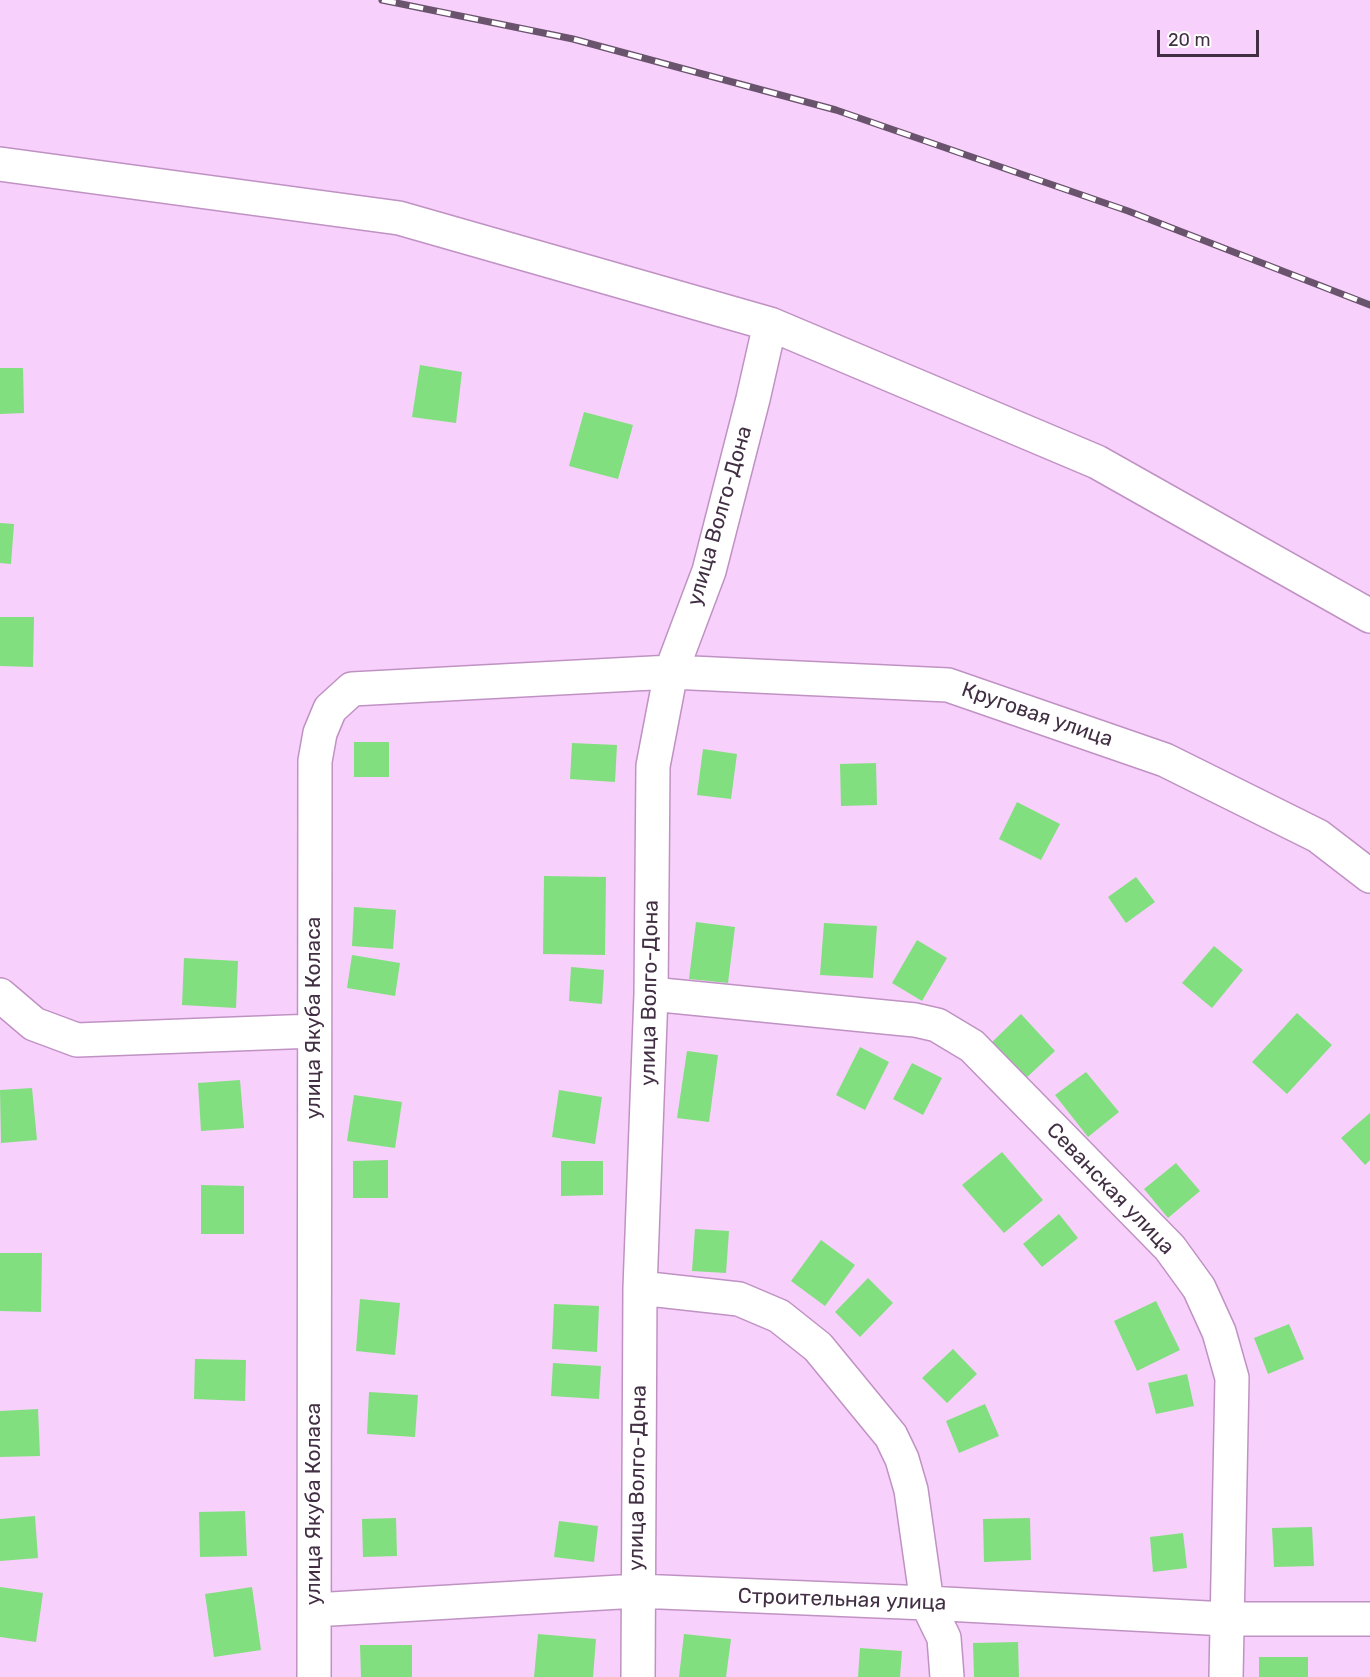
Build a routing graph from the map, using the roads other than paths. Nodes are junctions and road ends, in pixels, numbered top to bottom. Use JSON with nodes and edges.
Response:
{"nodes":[{"id":1,"x":0,"y":164,"type":"edge"},
{"id":2,"x":770,"y":324,"type":"junction"},
{"id":3,"x":1370,"y":616,"type":"edge"},
{"id":4,"x":671,"y":672,"type":"junction"},
{"id":5,"x":1370,"y":876,"type":"edge"},
{"id":6,"x":651,"y":994,"type":"junction"},
{"id":7,"x":0,"y":995,"type":"edge"},
{"id":8,"x":314,"y":1031,"type":"junction"},
{"id":9,"x":640,"y":1288,"type":"junction"},
{"id":10,"x":637,"y":1591,"type":"junction"},
{"id":11,"x":927,"y":1603,"type":"junction"},
{"id":12,"x":314,"y":1610,"type":"junction"},
{"id":13,"x":1226,"y":1619,"type":"junction"},
{"id":14,"x":1370,"y":1619,"type":"edge"},
{"id":15,"x":314,"y":1677,"type":"edge"},
{"id":16,"x":638,"y":1677,"type":"edge"},
{"id":17,"x":947,"y":1677,"type":"edge"},
{"id":18,"x":1226,"y":1677,"type":"edge"}],
"edges":[{"from":1,"to":2,"type":"street"},
{"from":2,"to":3,"type":"street"},
{"from":2,"to":4,"type":"street","name":"улица Волго-Дона"},
{"from":4,"to":5,"type":"street","name":"Круговая улица"},
{"from":4,"to":6,"type":"street","name":"улица Волго-Дона"},
{"from":4,"to":8,"type":"street","name":"улица Якуба Коласа"},
{"from":6,"to":9,"type":"street","name":"улица Волго-Дона"},
{"from":6,"to":13,"type":"street","name":"Севанская улица"},
{"from":7,"to":8,"type":"street"},
{"from":8,"to":12,"type":"street","name":"улица Якуба Коласа"},
{"from":9,"to":10,"type":"street","name":"улица Волго-Дона"},
{"from":9,"to":11,"type":"street"},
{"from":10,"to":11,"type":"street","name":"Строительная улица"},
{"from":10,"to":12,"type":"street","name":"Строительная улица"},
{"from":10,"to":16,"type":"street","name":"улица Волго-Дона"},
{"from":11,"to":13,"type":"street","name":"Строительная улица"},
{"from":11,"to":17,"type":"street"},
{"from":12,"to":15,"type":"street","name":"улица Якуба Коласа"},
{"from":13,"to":14,"type":"street","name":"Строительная улица"},
{"from":13,"to":18,"type":"street","name":"Севанская улица"}]}
